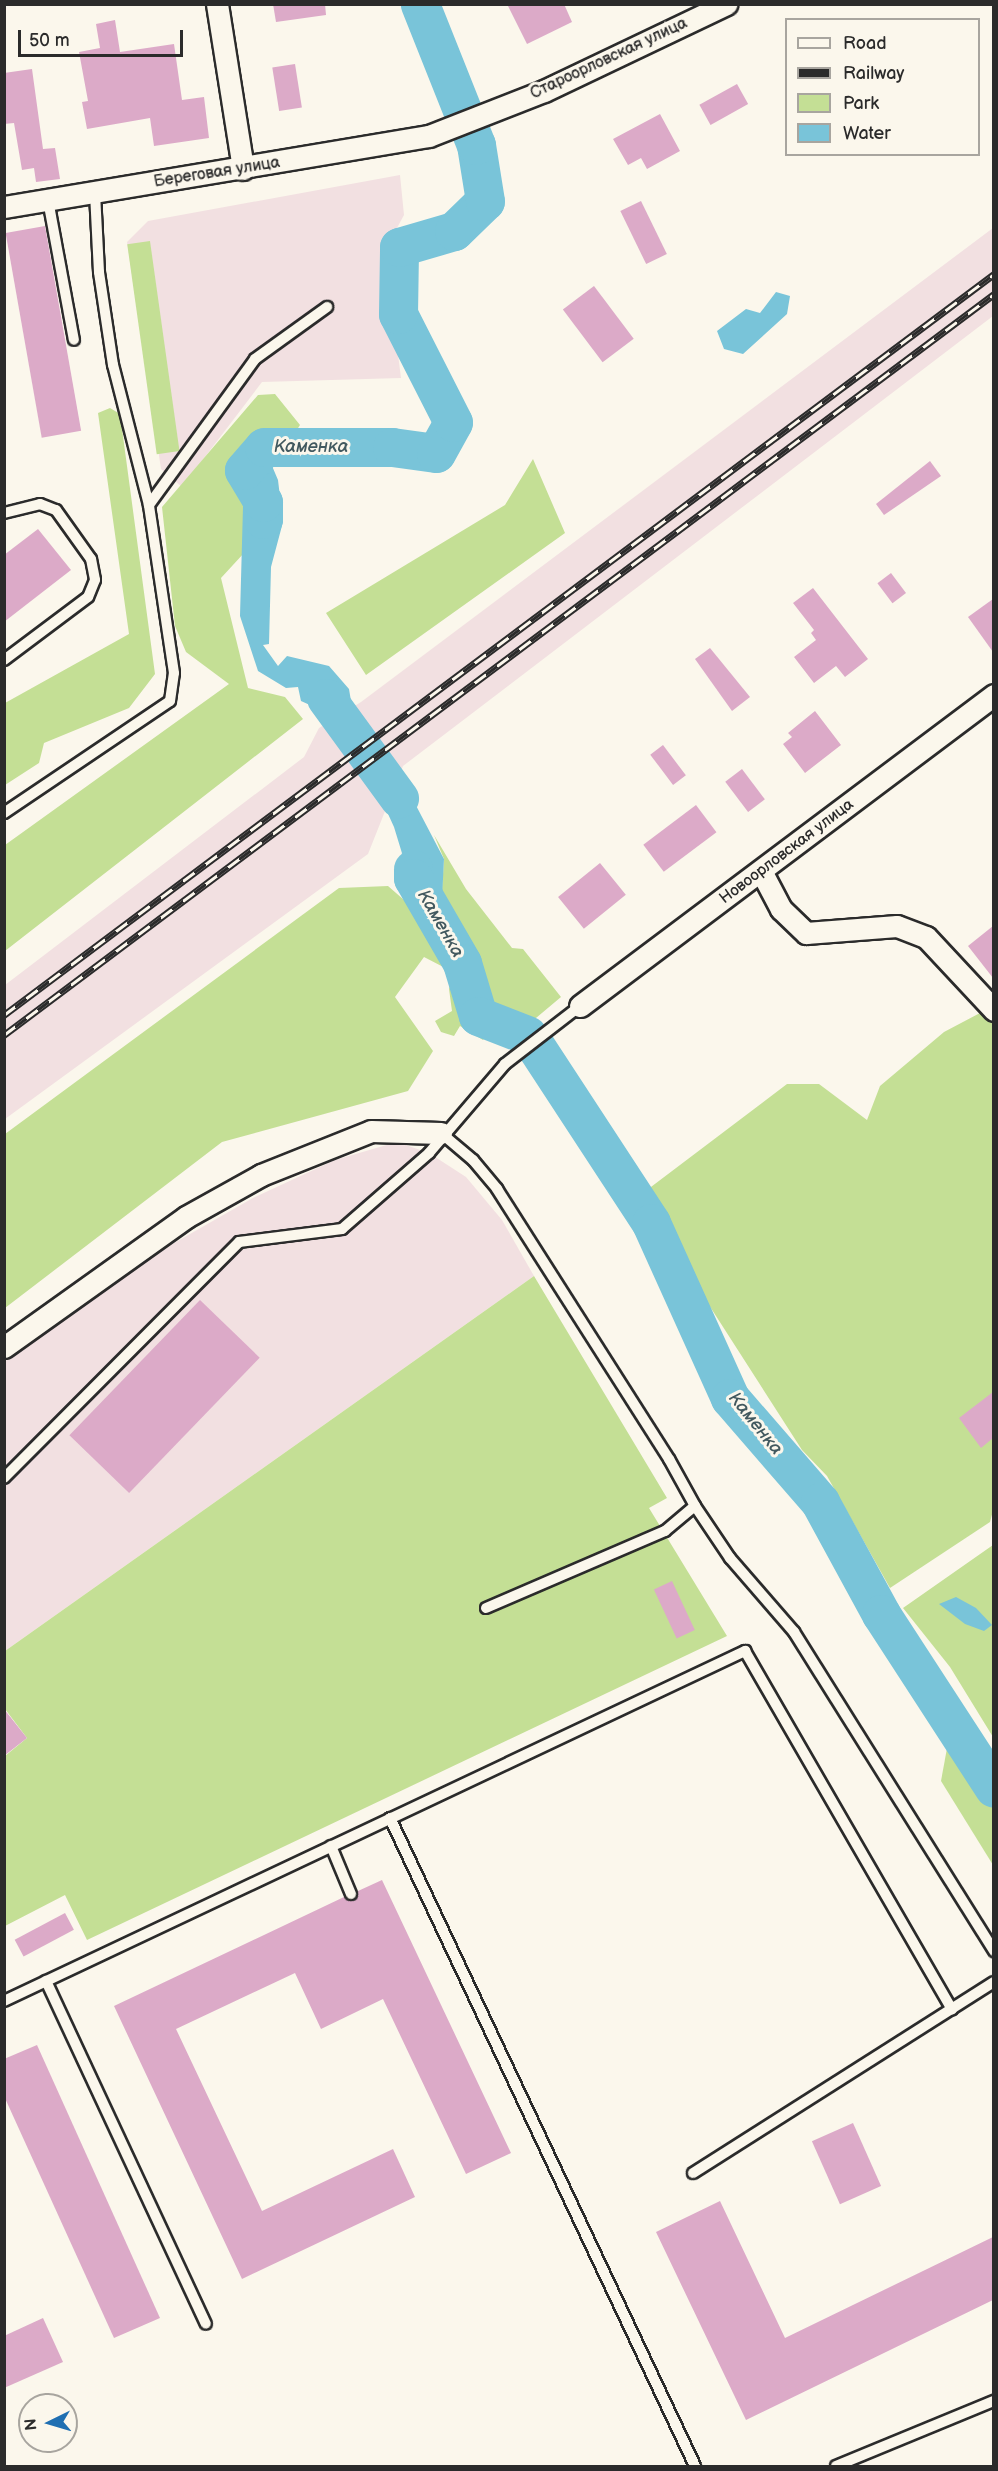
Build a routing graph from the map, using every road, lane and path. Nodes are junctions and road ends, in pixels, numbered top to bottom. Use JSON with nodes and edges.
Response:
{"nodes":[{"id":1,"x":217,"y":4,"type":"edge"},
{"id":2,"x":726,"y":4,"type":"edge"},
{"id":3,"x":429,"y":136,"type":"joint"},
{"id":4,"x":243,"y":169,"type":"junction"},
{"id":5,"x":95,"y":193,"type":"junction"},
{"id":6,"x":48,"y":200,"type":"junction"},
{"id":7,"x":4,"y":207,"type":"edge"},
{"id":8,"x":327,"y":307,"type":"dead end"},
{"id":9,"x":74,"y":340,"type":"dead end"},
{"id":10,"x":149,"y":505,"type":"junction"},
{"id":11,"x":4,"y":513,"type":"edge"},
{"id":12,"x":4,"y":660,"type":"edge"},
{"id":13,"x":993,"y":695,"type":"edge"},
{"id":14,"x":4,"y":813,"type":"edge"},
{"id":15,"x":761,"y":871,"type":"junction"},
{"id":16,"x":580,"y":1006,"type":"joint"},
{"id":17,"x":993,"y":1010,"type":"edge"},
{"id":18,"x":441,"y":1133,"type":"junction"},
{"id":19,"x":4,"y":1347,"type":"edge"},
{"id":20,"x":4,"y":1478,"type":"edge"},
{"id":21,"x":695,"y":1506,"type":"junction"},
{"id":22,"x":486,"y":1608,"type":"dead end"},
{"id":23,"x":390,"y":1818,"type":"junction"},
{"id":24,"x":331,"y":1846,"type":"junction"},
{"id":25,"x":351,"y":1894,"type":"dead end"},
{"id":26,"x":993,"y":1951,"type":"edge"},
{"id":27,"x":46,"y":1981,"type":"junction"},
{"id":28,"x":993,"y":1982,"type":"edge"},
{"id":29,"x":4,"y":2001,"type":"edge"},
{"id":30,"x":952,"y":2010,"type":"junction"},
{"id":31,"x":693,"y":2173,"type":"dead end"},
{"id":32,"x":206,"y":2324,"type":"dead end"},
{"id":33,"x":993,"y":2401,"type":"edge"},
{"id":34,"x":695,"y":2466,"type":"edge"},
{"id":35,"x":836,"y":2466,"type":"edge"}],
"edges":[{"from":1,"to":4,"type":"street"},
{"from":2,"to":3,"type":"street","name":"Староорловская улица"},
{"from":3,"to":4,"type":"street","name":"Береговая улица"},
{"from":4,"to":5,"type":"street","name":"Береговая улица"},
{"from":5,"to":6,"type":"street","name":"Береговая улица"},
{"from":5,"to":10,"type":"lane"},
{"from":6,"to":7,"type":"street","name":"Береговая улица"},
{"from":6,"to":9,"type":"lane"},
{"from":8,"to":10,"type":"lane"},
{"from":10,"to":14,"type":"lane"},
{"from":11,"to":12,"type":"lane"},
{"from":13,"to":15,"type":"street","name":"Новоорловская улица"},
{"from":15,"to":16,"type":"street","name":"Новоорловская улица"},
{"from":15,"to":17,"type":"street"},
{"from":16,"to":18,"type":"lane"},
{"from":18,"to":19,"type":"street"},
{"from":18,"to":20,"type":"lane"},
{"from":18,"to":21,"type":"lane"},
{"from":21,"to":22,"type":"lane"},
{"from":21,"to":26,"type":"lane"},
{"from":23,"to":24,"type":"lane"},
{"from":23,"to":30,"type":"lane"},
{"from":23,"to":34,"type":"lane"},
{"from":24,"to":25,"type":"lane"},
{"from":24,"to":27,"type":"lane"},
{"from":27,"to":29,"type":"lane"},
{"from":27,"to":32,"type":"lane"},
{"from":28,"to":30,"type":"lane"},
{"from":30,"to":31,"type":"lane"},
{"from":33,"to":35,"type":"lane"}]}
